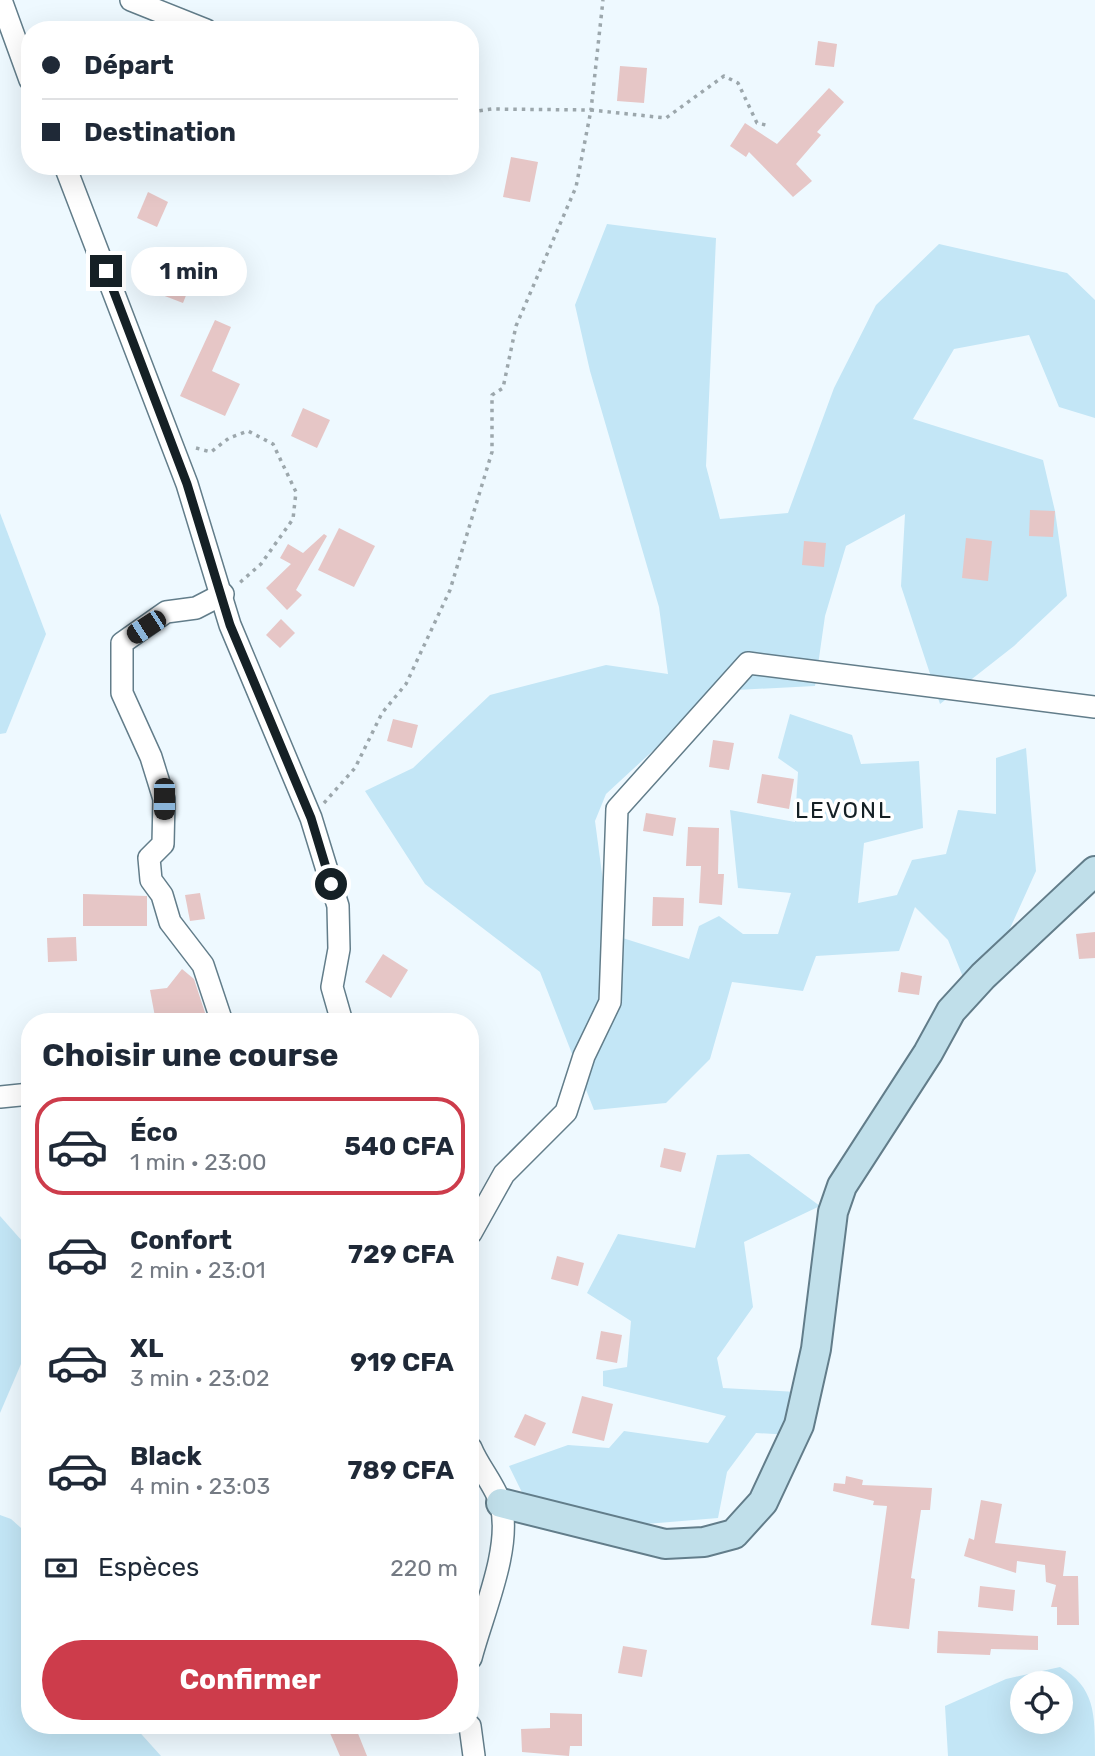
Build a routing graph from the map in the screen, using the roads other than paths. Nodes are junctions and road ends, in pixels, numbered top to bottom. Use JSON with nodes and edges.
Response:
{"nodes":[{"id":1,"x":1,"y":0,"type":"edge"},
{"id":2,"x":131,"y":0,"type":"edge"},
{"id":3,"x":184,"y":21,"type":"edge"},
{"id":4,"x":21,"y":55,"type":"edge"},
{"id":5,"x":68,"y":175,"type":"edge"},
{"id":6,"x":223,"y":593,"type":"junction"},
{"id":7,"x":1095,"y":707,"type":"edge"},
{"id":8,"x":1095,"y":871,"type":"edge"},
{"id":9,"x":219,"y":1013,"type":"edge"},
{"id":10,"x":339,"y":1013,"type":"edge"},
{"id":11,"x":21,"y":1095,"type":"edge"},
{"id":12,"x":0,"y":1097,"type":"edge"},
{"id":13,"x":479,"y":1219,"type":"edge"},
{"id":14,"x":479,"y":1463,"type":"edge"},
{"id":15,"x":501,"y":1503,"type":"junction"},
{"id":16,"x":479,"y":1629,"type":"edge"},
{"id":17,"x":471,"y":1734,"type":"edge"},
{"id":18,"x":474,"y":1756,"type":"edge"}],
"edges":[{"from":1,"to":4,"type":"street"},
{"from":2,"to":3,"type":"street"},
{"from":5,"to":6,"type":"street"},
{"from":6,"to":9,"type":"street"},
{"from":6,"to":10,"type":"street"},
{"from":7,"to":13,"type":"street"},
{"from":8,"to":15,"type":"street"},
{"from":11,"to":12,"type":"street"},
{"from":14,"to":15,"type":"street"},
{"from":15,"to":16,"type":"street"},
{"from":17,"to":18,"type":"street"}]}
